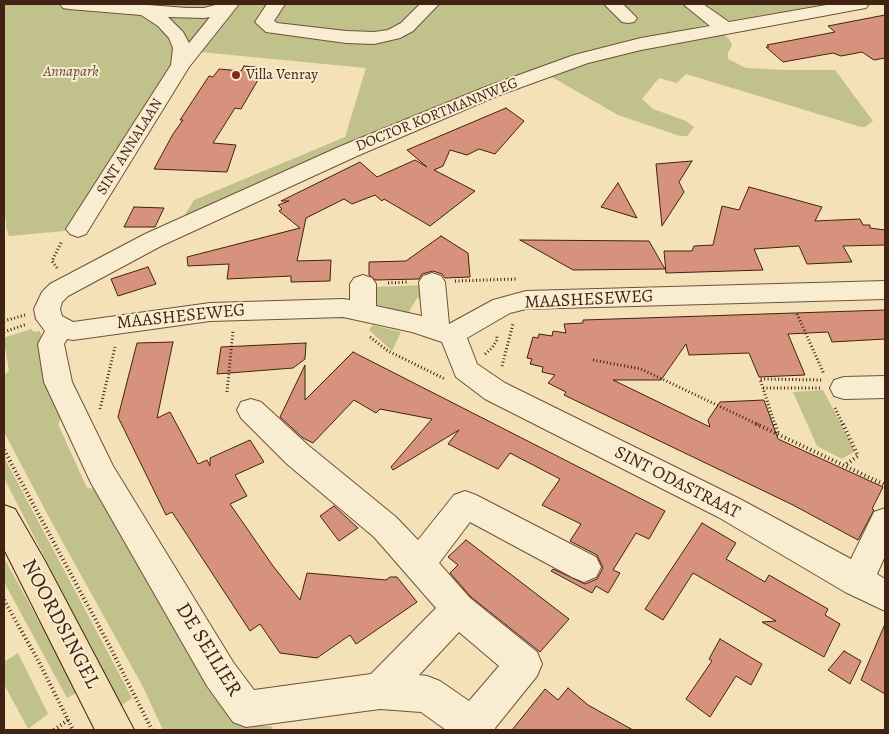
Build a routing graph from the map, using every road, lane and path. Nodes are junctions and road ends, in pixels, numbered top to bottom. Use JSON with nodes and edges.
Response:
{"nodes":[{"id":1,"x":69,"y":4,"type":"edge"},
{"id":2,"x":276,"y":4,"type":"edge"},
{"id":3,"x":613,"y":4,"type":"edge"},
{"id":4,"x":860,"y":4,"type":"edge"},
{"id":5,"x":229,"y":5,"type":"edge"},
{"id":6,"x":429,"y":5,"type":"edge"},
{"id":7,"x":720,"y":6,"type":"dead end"},
{"id":8,"x":696,"y":7,"type":"edge"},
{"id":9,"x":141,"y":9,"type":"edge"},
{"id":10,"x":628,"y":18,"type":"dead end"},
{"id":11,"x":725,"y":28,"type":"junction"},
{"id":12,"x":181,"y":65,"type":"junction"},
{"id":13,"x":78,"y":229,"type":"joint"},
{"id":14,"x":72,"y":282,"type":"junction"},
{"id":15,"x":432,"y":282,"type":"junction"},
{"id":16,"x":363,"y":284,"type":"joint"},
{"id":17,"x":521,"y":290,"type":"junction"},
{"id":18,"x":885,"y":290,"type":"edge"},
{"id":19,"x":788,"y":293,"type":"junction"},
{"id":20,"x":235,"y":310,"type":"junction"},
{"id":21,"x":363,"y":311,"type":"junction"},
{"id":22,"x":53,"y":318,"type":"junction"},
{"id":23,"x":122,"y":323,"type":"junction"},
{"id":24,"x":444,"y":332,"type":"junction"},
{"id":25,"x":593,"y":360,"type":"dead end"},
{"id":26,"x":447,"y":381,"type":"dead end"},
{"id":27,"x":885,"y":387,"type":"edge"},
{"id":28,"x":763,"y":388,"type":"junction"},
{"id":29,"x":834,"y":388,"type":"junction"},
{"id":30,"x":495,"y":391,"type":"junction"},
{"id":31,"x":239,"y":401,"type":"joint"},
{"id":32,"x":98,"y":417,"type":"dead end"},
{"id":33,"x":778,"y":434,"type":"junction"},
{"id":34,"x":4,"y":450,"type":"edge"},
{"id":35,"x":845,"y":465,"type":"junction"},
{"id":36,"x":885,"y":485,"type":"edge"},
{"id":37,"x":4,"y":519,"type":"edge"},
{"id":38,"x":885,"y":522,"type":"edge"},
{"id":39,"x":418,"y":564,"type":"junction"},
{"id":40,"x":584,"y":567,"type":"dead end"},
{"id":41,"x":856,"y":580,"type":"junction"},
{"id":42,"x":885,"y":596,"type":"edge"},
{"id":43,"x":4,"y":600,"type":"edge"},
{"id":44,"x":458,"y":610,"type":"junction"},
{"id":45,"x":380,"y":691,"type":"junction"},
{"id":46,"x":279,"y":718,"type":"edge"},
{"id":47,"x":68,"y":720,"type":"junction"},
{"id":48,"x":474,"y":728,"type":"edge"},
{"id":49,"x":54,"y":730,"type":"edge"},
{"id":50,"x":73,"y":730,"type":"edge"},
{"id":51,"x":115,"y":730,"type":"edge"},
{"id":52,"x":152,"y":730,"type":"edge"}],
"edges":[{"from":1,"to":9,"type":"street","name":"SINT ANNALAAN"},
{"from":2,"to":6,"type":"street"},
{"from":3,"to":10,"type":"street"},
{"from":4,"to":11,"type":"street","name":"DOCTOR KORTMANNWEG"},
{"from":5,"to":9,"type":"street","name":"SINT ANNALAAN"},
{"from":5,"to":12,"type":"street","name":"SINT ANNALAAN"},
{"from":7,"to":8,"type":"street"},
{"from":8,"to":11,"type":"street"},
{"from":9,"to":12,"type":"street"},
{"from":11,"to":14,"type":"street","name":"DOCTOR KORTMANNWEG"},
{"from":12,"to":13,"type":"street","name":"SINT ANNALAAN"},
{"from":13,"to":14,"type":"path"},
{"from":14,"to":22,"type":"street","name":"DOCTOR KORTMANNWEG"},
{"from":15,"to":16,"type":"path"},
{"from":15,"to":17,"type":"path"},
{"from":15,"to":24,"type":"street","name":"SINT ODASTRAAT"},
{"from":16,"to":21,"type":"street"},
{"from":17,"to":19,"type":"street","name":"MAASHESEWEG"},
{"from":17,"to":24,"type":"street","name":"MAASHESEWEG"},
{"from":17,"to":30,"type":"path"},
{"from":18,"to":19,"type":"street","name":"MAASHESEWEG"},
{"from":19,"to":28,"type":"path"},
{"from":20,"to":21,"type":"street","name":"MAASHESEWEG"},
{"from":20,"to":23,"type":"street","name":"MAASHESEWEG"},
{"from":20,"to":31,"type":"path"},
{"from":21,"to":24,"type":"street","name":"MAASHESEWEG"},
{"from":21,"to":26,"type":"path"},
{"from":22,"to":23,"type":"street","name":"MAASHESEWEG"},
{"from":22,"to":46,"type":"street","name":"DE SEILIER"},
{"from":23,"to":32,"type":"path"},
{"from":24,"to":30,"type":"street","name":"SINT ODASTRAAT"},
{"from":25,"to":33,"type":"path"},
{"from":27,"to":29,"type":"street"},
{"from":28,"to":29,"type":"path"},
{"from":28,"to":33,"type":"path"},
{"from":29,"to":35,"type":"path"},
{"from":30,"to":41,"type":"street","name":"SINT ODASTRAAT"},
{"from":31,"to":39,"type":"street","name":"DE SEILIER"},
{"from":33,"to":35,"type":"path"},
{"from":34,"to":52,"type":"path"},
{"from":35,"to":36,"type":"path"},
{"from":37,"to":51,"type":"main road","name":"NOORDSINGEL"},
{"from":38,"to":41,"type":"street"},
{"from":39,"to":40,"type":"street"},
{"from":39,"to":44,"type":"street","name":"DE SEILIER"},
{"from":41,"to":42,"type":"street","name":"SINT ODASTRAAT"},
{"from":43,"to":47,"type":"path"},
{"from":44,"to":45,"type":"street"},
{"from":44,"to":48,"type":"street","name":"DE SEILIER"},
{"from":45,"to":46,"type":"street","name":"DE SEILIER"},
{"from":45,"to":48,"type":"street","name":"DE SEILIER"},
{"from":47,"to":49,"type":"path"},
{"from":47,"to":50,"type":"path"}]}
